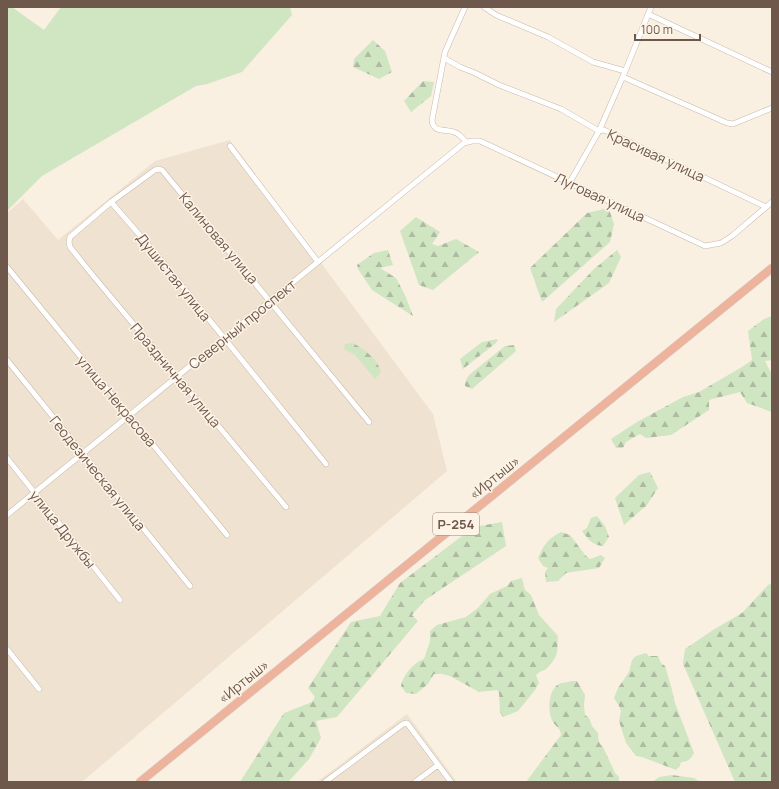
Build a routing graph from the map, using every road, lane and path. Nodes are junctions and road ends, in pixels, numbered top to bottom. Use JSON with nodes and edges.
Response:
{"nodes":[{"id":1,"x":465,"y":7,"type":"edge"},
{"id":2,"x":484,"y":7,"type":"edge"},
{"id":3,"x":651,"y":7,"type":"edge"},
{"id":4,"x":648,"y":14,"type":"junction"},
{"id":5,"x":444,"y":58,"type":"junction"},
{"id":6,"x":625,"y":71,"type":"junction"},
{"id":7,"x":772,"y":72,"type":"edge"},
{"id":8,"x":623,"y":77,"type":"junction"},
{"id":9,"x":772,"y":108,"type":"edge"},
{"id":10,"x":599,"y":130,"type":"junction"},
{"id":11,"x":466,"y":142,"type":"junction"},
{"id":12,"x":230,"y":146,"type":"dead end"},
{"id":13,"x":570,"y":182,"type":"junction"},
{"id":14,"x":111,"y":202,"type":"junction"},
{"id":15,"x":772,"y":202,"type":"edge"},
{"id":16,"x":766,"y":207,"type":"junction"},
{"id":17,"x":318,"y":262,"type":"junction"},
{"id":18,"x":7,"y":267,"type":"edge"},
{"id":19,"x":772,"y":268,"type":"edge"},
{"id":20,"x":271,"y":300,"type":"junction"},
{"id":21,"x":224,"y":338,"type":"junction"},
{"id":22,"x":7,"y":360,"type":"edge"},
{"id":23,"x":177,"y":377,"type":"junction"},
{"id":24,"x":129,"y":415,"type":"junction"},
{"id":25,"x":369,"y":422,"type":"dead end"},
{"id":26,"x":82,"y":453,"type":"junction"},
{"id":27,"x":7,"y":458,"type":"edge"},
{"id":28,"x":326,"y":464,"type":"dead end"},
{"id":29,"x":34,"y":493,"type":"junction"},
{"id":30,"x":286,"y":507,"type":"dead end"},
{"id":31,"x":7,"y":515,"type":"edge"},
{"id":32,"x":227,"y":534,"type":"dead end"},
{"id":33,"x":190,"y":586,"type":"dead end"},
{"id":34,"x":120,"y":600,"type":"dead end"},
{"id":35,"x":7,"y":649,"type":"edge"},
{"id":36,"x":39,"y":689,"type":"dead end"},
{"id":37,"x":438,"y":765,"type":"junction"},
{"id":38,"x":140,"y":782,"type":"edge"},
{"id":39,"x":325,"y":782,"type":"edge"},
{"id":40,"x":415,"y":782,"type":"edge"},
{"id":41,"x":451,"y":782,"type":"edge"}],
"edges":[{"from":1,"to":5,"type":"street"},
{"from":2,"to":6,"type":"street"},
{"from":3,"to":4,"type":"street"},
{"from":4,"to":6,"type":"street"},
{"from":4,"to":7,"type":"street"},
{"from":5,"to":10,"type":"street"},
{"from":5,"to":11,"type":"street"},
{"from":6,"to":8,"type":"street"},
{"from":8,"to":9,"type":"street"},
{"from":8,"to":10,"type":"street"},
{"from":10,"to":13,"type":"street","name":"Красивая улица"},
{"from":10,"to":16,"type":"street","name":"Красивая улица"},
{"from":11,"to":13,"type":"street","name":"Луговая улица"},
{"from":11,"to":17,"type":"street","name":"Северный проспект"},
{"from":12,"to":17,"type":"street"},
{"from":13,"to":16,"type":"street","name":"Луговая улица"},
{"from":14,"to":20,"type":"street","name":"Калиновая улица"},
{"from":14,"to":21,"type":"street","name":"Душистая улица"},
{"from":14,"to":23,"type":"street","name":"Праздничная улица"},
{"from":15,"to":16,"type":"street"},
{"from":17,"to":20,"type":"street","name":"Северный проспект"},
{"from":18,"to":24,"type":"street","name":"улица Некрасова"},
{"from":19,"to":38,"type":"highway","name":"«Иртыш»","number":"Р-254"},
{"from":20,"to":21,"type":"street","name":"Северный проспект"},
{"from":20,"to":25,"type":"street","name":"Калиновая улица"},
{"from":21,"to":23,"type":"street","name":"Северный проспект"},
{"from":21,"to":28,"type":"street","name":"Душистая улица"},
{"from":22,"to":26,"type":"street","name":"Геодезическая улица"},
{"from":23,"to":24,"type":"street","name":"Северный проспект"},
{"from":23,"to":30,"type":"street","name":"Праздничная улица"},
{"from":24,"to":26,"type":"street","name":"Северный проспект"},
{"from":24,"to":32,"type":"street","name":"улица Некрасова"},
{"from":26,"to":29,"type":"street","name":"Северный проспект"},
{"from":26,"to":33,"type":"street","name":"Геодезическая улица"},
{"from":27,"to":29,"type":"street","name":"улица Дружбы"},
{"from":29,"to":31,"type":"street","name":"Северный проспект"},
{"from":29,"to":34,"type":"street","name":"улица Дружбы"},
{"from":35,"to":36,"type":"street"},
{"from":37,"to":39,"type":"street"},
{"from":37,"to":40,"type":"street"},
{"from":37,"to":41,"type":"street"}]}
